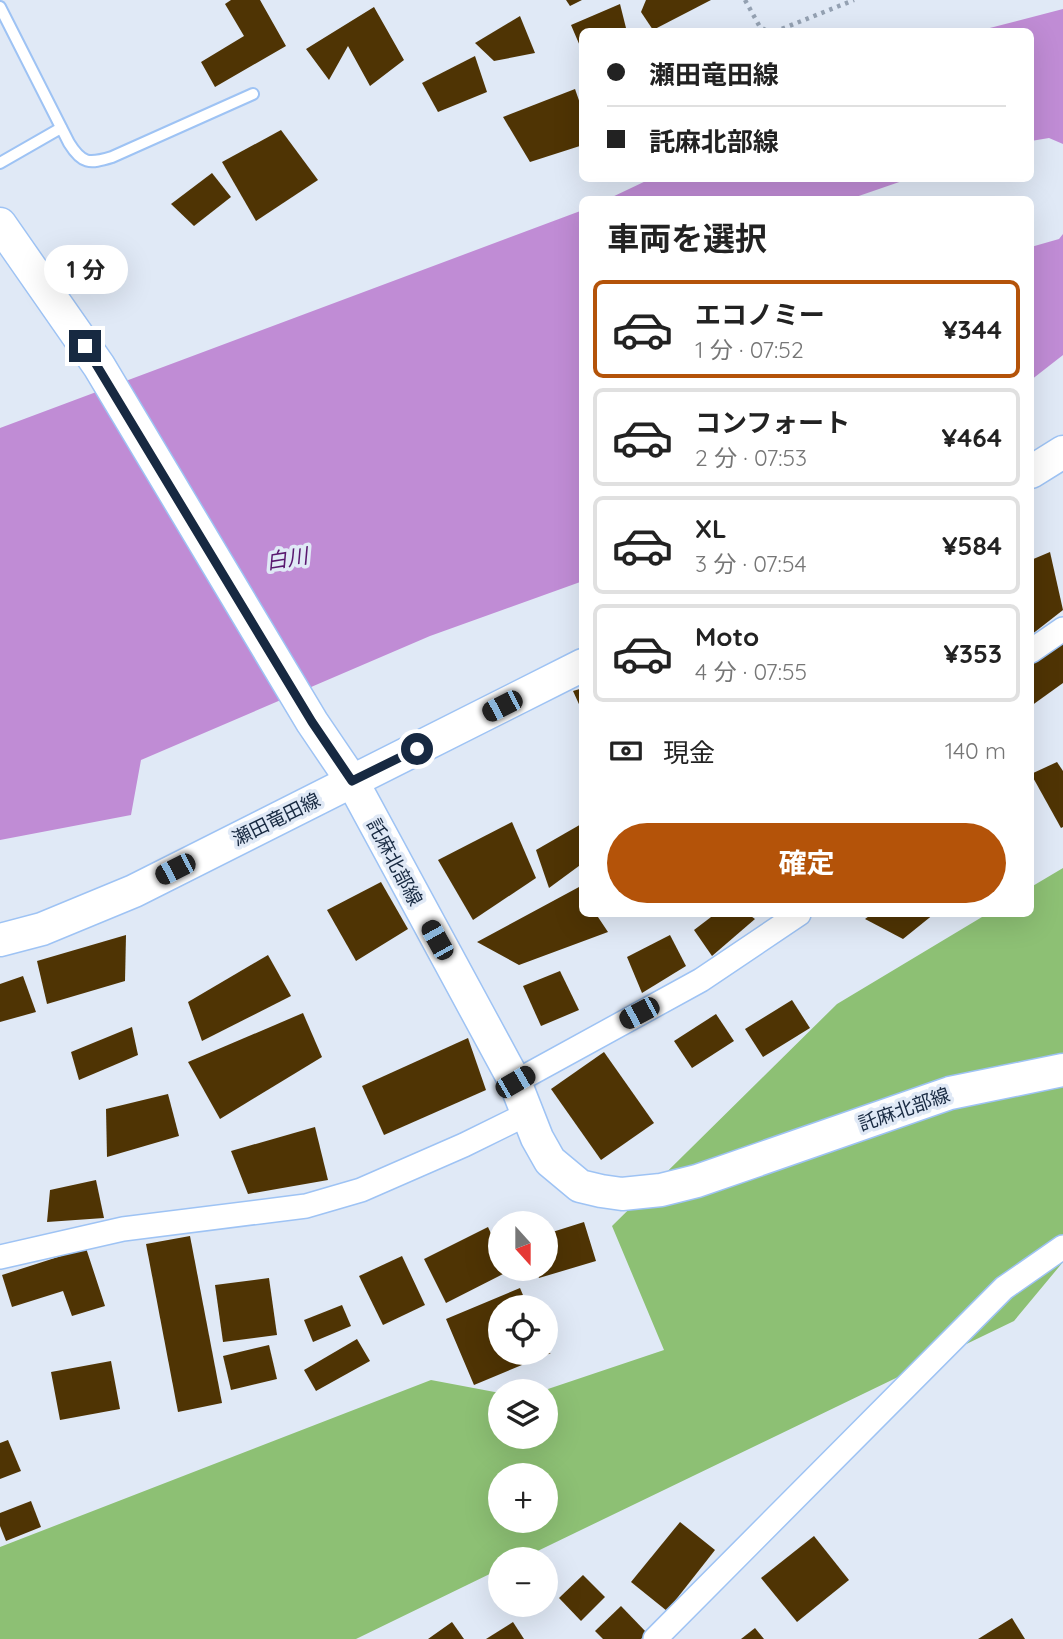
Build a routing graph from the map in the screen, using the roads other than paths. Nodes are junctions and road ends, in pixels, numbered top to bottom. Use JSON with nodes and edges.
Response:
{"nodes":[{"id":1,"x":0,"y":7,"type":"edge"},
{"id":2,"x":253,"y":94,"type":"dead end"},
{"id":3,"x":61,"y":128,"type":"junction"},
{"id":4,"x":0,"y":163,"type":"edge"},
{"id":5,"x":0,"y":224,"type":"edge"},
{"id":6,"x":1063,"y":452,"type":"edge"},
{"id":7,"x":1034,"y":470,"type":"edge"},
{"id":8,"x":1063,"y":628,"type":"edge"},
{"id":9,"x":1034,"y":649,"type":"edge"},
{"id":10,"x":579,"y":667,"type":"edge"},
{"id":11,"x":352,"y":781,"type":"junction"},
{"id":12,"x":795,"y":917,"type":"edge"},
{"id":13,"x":0,"y":940,"type":"edge"},
{"id":14,"x":1063,"y":1070,"type":"edge"},
{"id":15,"x":515,"y":1082,"type":"junction"},
{"id":16,"x":527,"y":1114,"type":"junction"},
{"id":17,"x":1063,"y":1247,"type":"edge"},
{"id":18,"x":0,"y":1257,"type":"edge"},
{"id":19,"x":655,"y":1639,"type":"edge"}],
"edges":[{"from":1,"to":3,"type":"lane"},
{"from":2,"to":3,"type":"lane"},
{"from":3,"to":4,"type":"lane"},
{"from":5,"to":11,"type":"main road","name":"託麻北部線"},
{"from":6,"to":7,"type":"main road"},
{"from":8,"to":9,"type":"street"},
{"from":10,"to":11,"type":"main road","name":"瀬田竜田線"},
{"from":11,"to":13,"type":"main road","name":"瀬田竜田線"},
{"from":11,"to":15,"type":"main road","name":"託麻北部線"},
{"from":12,"to":15,"type":"street"},
{"from":14,"to":16,"type":"main road","name":"託麻北部線"},
{"from":15,"to":16,"type":"main road","name":"託麻北部線"},
{"from":16,"to":18,"type":"street"},
{"from":17,"to":19,"type":"street"}]}
